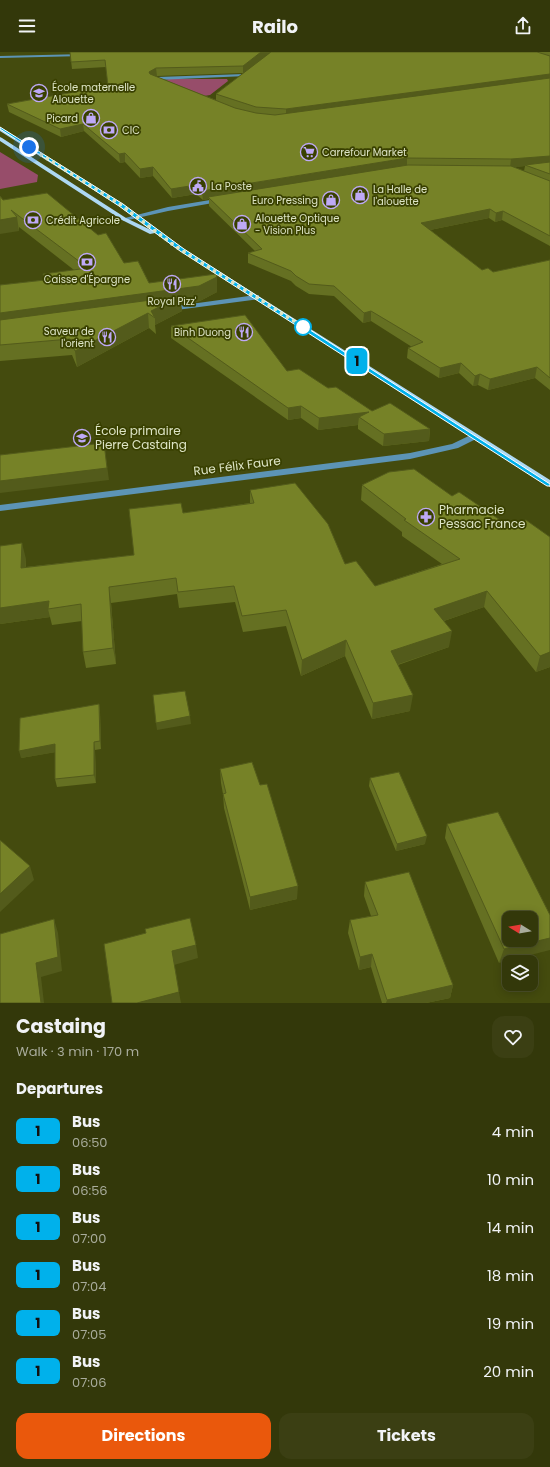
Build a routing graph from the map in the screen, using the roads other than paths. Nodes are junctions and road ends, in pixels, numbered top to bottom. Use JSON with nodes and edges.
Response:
{"nodes":[{"id":1,"x":90,"y":55,"type":"edge"},
{"id":2,"x":0,"y":57,"type":"edge"},
{"id":3,"x":250,"y":71,"type":"edge"},
{"id":4,"x":244,"y":76,"type":"junction"},
{"id":5,"x":238,"y":80,"type":"edge"},
{"id":6,"x":167,"y":86,"type":"edge"},
{"id":7,"x":0,"y":128,"type":"edge"},
{"id":8,"x":0,"y":139,"type":"edge"},
{"id":9,"x":231,"y":199,"type":"edge"},
{"id":10,"x":136,"y":216,"type":"junction"},
{"id":11,"x":124,"y":219,"type":"junction"},
{"id":12,"x":171,"y":243,"type":"junction"},
{"id":13,"x":256,"y":297,"type":"junction"},
{"id":14,"x":164,"y":310,"type":"edge"},
{"id":15,"x":475,"y":436,"type":"junction"},
{"id":16,"x":550,"y":484,"type":"edge"},
{"id":17,"x":0,"y":508,"type":"edge"}],
"edges":[{"from":1,"to":2,"type":"street"},
{"from":3,"to":4,"type":"street"},
{"from":4,"to":5,"type":"street"},
{"from":4,"to":6,"type":"street"},
{"from":7,"to":10,"type":"main road"},
{"from":8,"to":11,"type":"main road"},
{"from":9,"to":10,"type":"street"},
{"from":10,"to":11,"type":"street"},
{"from":10,"to":12,"type":"main road"},
{"from":11,"to":12,"type":"main road"},
{"from":12,"to":13,"type":"main road"},
{"from":13,"to":14,"type":"street"},
{"from":13,"to":15,"type":"main road"},
{"from":15,"to":16,"type":"main road"},
{"from":15,"to":17,"type":"street","name":"Rue Félix Faure"}]}
